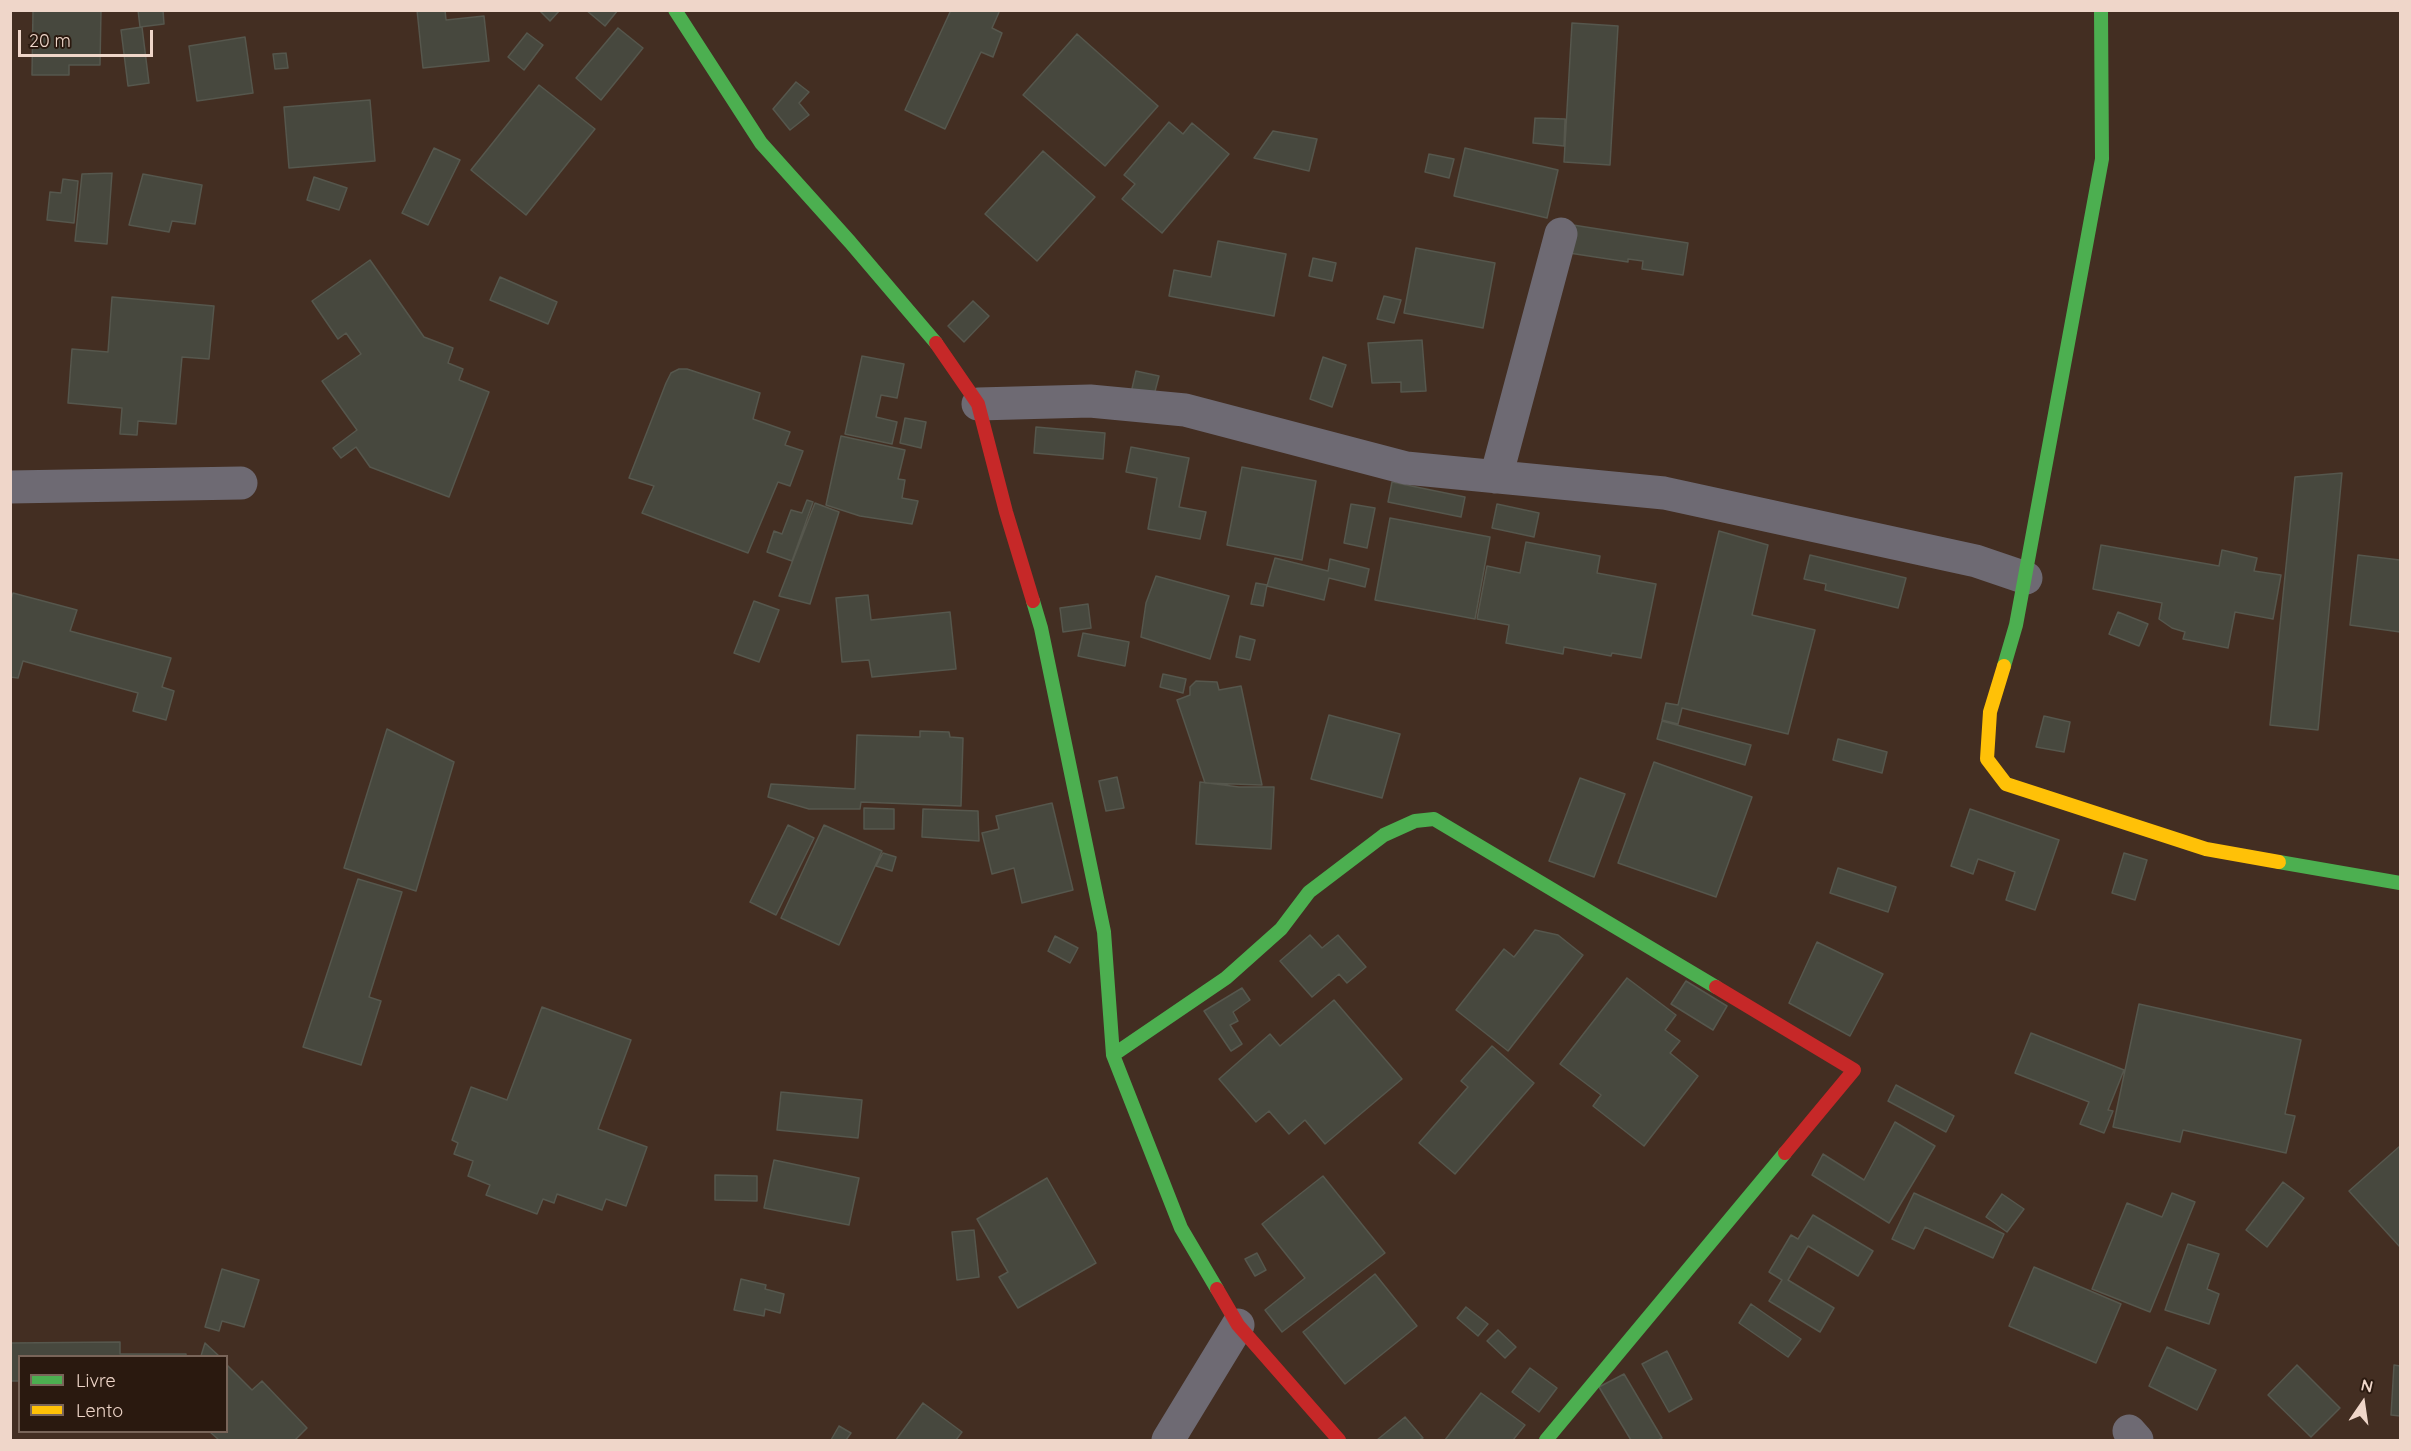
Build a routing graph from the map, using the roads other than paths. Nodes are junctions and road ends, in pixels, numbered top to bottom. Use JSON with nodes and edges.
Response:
{"nodes":[{"id":1,"x":675,"y":10,"type":"edge"},
{"id":2,"x":2101,"y":10,"type":"edge"},
{"id":3,"x":1561,"y":234,"type":"dead end"},
{"id":4,"x":978,"y":404,"type":"junction"},
{"id":5,"x":1496,"y":477,"type":"junction"},
{"id":6,"x":241,"y":483,"type":"dead end"},
{"id":7,"x":10,"y":487,"type":"edge"},
{"id":8,"x":2026,"y":578,"type":"junction"},
{"id":9,"x":2400,"y":883,"type":"edge"},
{"id":10,"x":1113,"y":1055,"type":"junction"},
{"id":11,"x":1238,"y":1325,"type":"junction"},
{"id":12,"x":1168,"y":1440,"type":"edge"},
{"id":13,"x":1339,"y":1440,"type":"edge"},
{"id":14,"x":1546,"y":1440,"type":"edge"}],
"edges":[{"from":1,"to":4,"type":"street"},
{"from":2,"to":8,"type":"street"},
{"from":3,"to":5,"type":"street"},
{"from":4,"to":5,"type":"street"},
{"from":4,"to":10,"type":"street"},
{"from":5,"to":8,"type":"street"},
{"from":6,"to":7,"type":"street"},
{"from":8,"to":9,"type":"street"},
{"from":10,"to":11,"type":"street"},
{"from":10,"to":14,"type":"street"},
{"from":11,"to":12,"type":"street"},
{"from":11,"to":13,"type":"street"}]}
